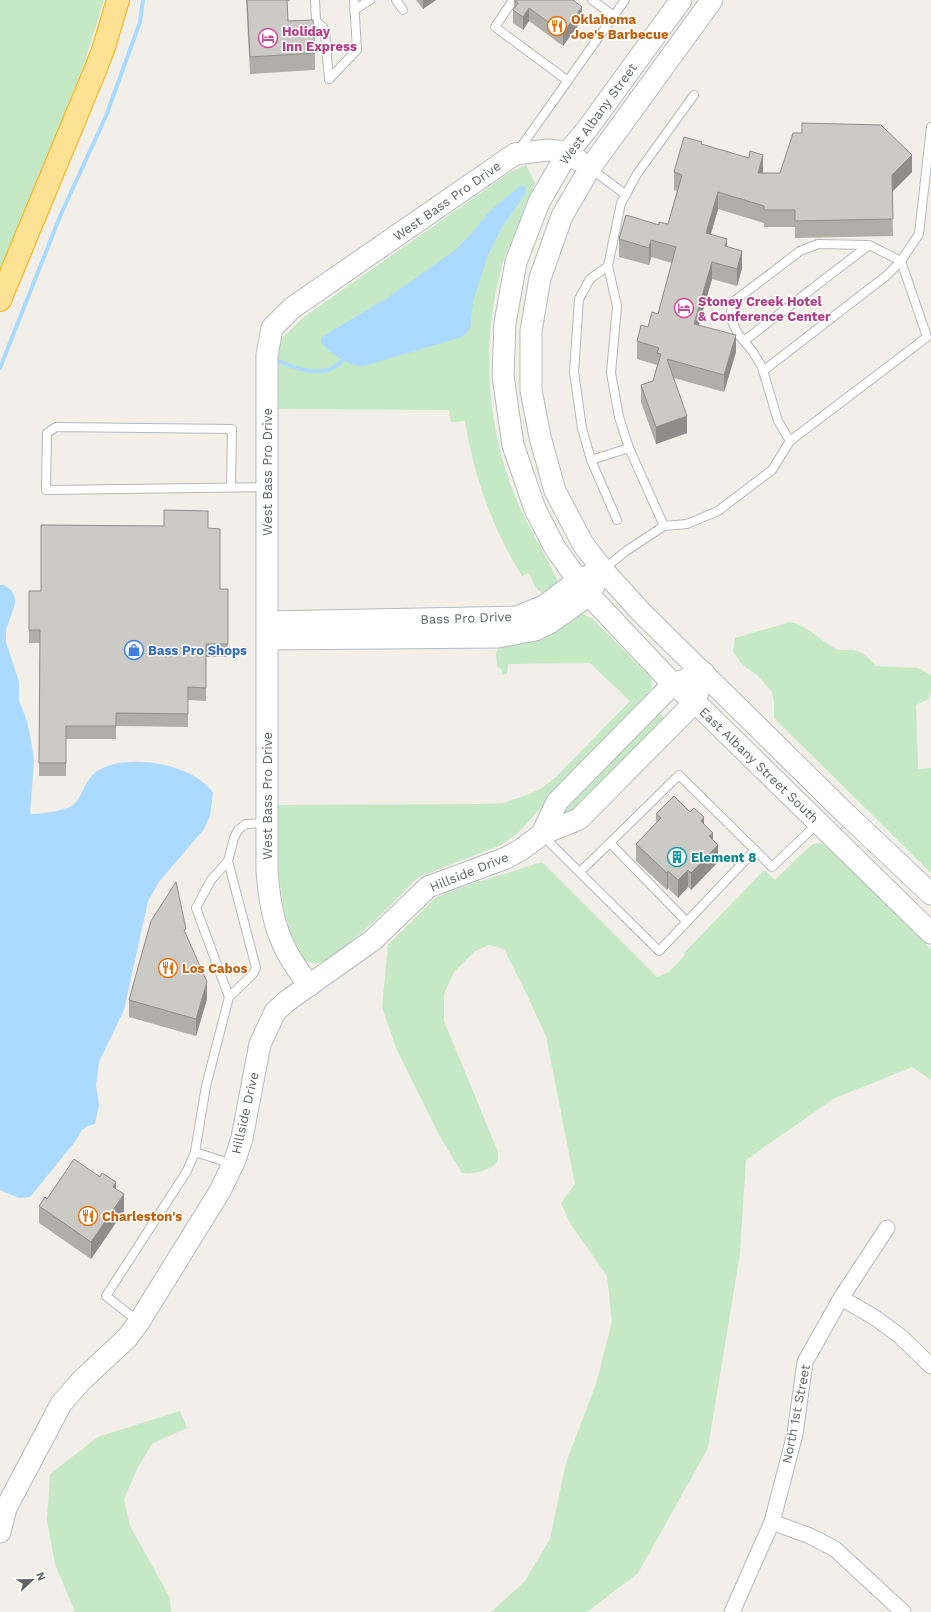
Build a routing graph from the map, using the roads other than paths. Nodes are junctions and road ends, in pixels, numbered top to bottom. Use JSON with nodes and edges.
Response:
{"nodes":[{"id":1,"x":118,"y":0,"type":"edge"},
{"id":2,"x":315,"y":0,"type":"edge"},
{"id":3,"x":354,"y":0,"type":"edge"},
{"id":4,"x":370,"y":0,"type":"edge"},
{"id":5,"x":396,"y":0,"type":"edge"},
{"id":6,"x":513,"y":0,"type":"edge"},
{"id":7,"x":592,"y":0,"type":"edge"},
{"id":8,"x":625,"y":0,"type":"edge"},
{"id":9,"x":681,"y":0,"type":"edge"},
{"id":10,"x":712,"y":0,"type":"edge"},
{"id":11,"x":354,"y":10,"type":"junction"},
{"id":12,"x":403,"y":10,"type":"dead end"},
{"id":13,"x":614,"y":16,"type":"junction"},
{"id":14,"x":568,"y":80,"type":"junction"},
{"id":15,"x":694,"y":95,"type":"dead end"},
{"id":16,"x":931,"y":127,"type":"edge"},
{"id":17,"x":568,"y":152,"type":"junction"},
{"id":18,"x":515,"y":154,"type":"junction"},
{"id":19,"x":590,"y":168,"type":"junction"},
{"id":20,"x":626,"y":195,"type":"junction"},
{"id":21,"x":868,"y":246,"type":"junction"},
{"id":22,"x":901,"y":261,"type":"junction"},
{"id":23,"x":608,"y":266,"type":"junction"},
{"id":24,"x":0,"y":300,"type":"edge"},
{"id":25,"x":744,"y":341,"type":"junction"},
{"id":26,"x":763,"y":371,"type":"junction"},
{"id":27,"x":790,"y":441,"type":"junction"},
{"id":28,"x":629,"y":448,"type":"junction"},
{"id":29,"x":591,"y":460,"type":"junction"},
{"id":30,"x":267,"y":486,"type":"junction"},
{"id":31,"x":231,"y":487,"type":"junction"},
{"id":32,"x":617,"y":520,"type":"dead end"},
{"id":33,"x":664,"y":526,"type":"junction"},
{"id":34,"x":603,"y":570,"type":"junction"},
{"id":35,"x":583,"y":588,"type":"junction"},
{"id":36,"x":268,"y":631,"type":"junction"},
{"id":37,"x":704,"y":673,"type":"junction"},
{"id":38,"x":673,"y":684,"type":"junction"},
{"id":39,"x":695,"y":702,"type":"junction"},
{"id":40,"x":267,"y":822,"type":"junction"},
{"id":41,"x":818,"y":823,"type":"junction"},
{"id":42,"x":542,"y":834,"type":"junction"},
{"id":43,"x":610,"y":843,"type":"junction"},
{"id":44,"x":755,"y":850,"type":"junction"},
{"id":45,"x":228,"y":861,"type":"junction"},
{"id":46,"x":580,"y":872,"type":"junction"},
{"id":47,"x":931,"y":894,"type":"edge"},
{"id":48,"x":686,"y":922,"type":"junction"},
{"id":49,"x":931,"y":933,"type":"edge"},
{"id":50,"x":310,"y":986,"type":"junction"},
{"id":51,"x":229,"y":997,"type":"junction"},
{"id":52,"x":195,"y":1152,"type":"junction"},
{"id":53,"x":233,"y":1164,"type":"junction"},
{"id":54,"x":888,"y":1228,"type":"dead end"},
{"id":55,"x":841,"y":1298,"type":"junction"},
{"id":56,"x":139,"y":1322,"type":"junction"},
{"id":57,"x":931,"y":1366,"type":"edge"},
{"id":58,"x":772,"y":1522,"type":"junction"},
{"id":59,"x":0,"y":1532,"type":"edge"},
{"id":60,"x":732,"y":1612,"type":"edge"},
{"id":61,"x":903,"y":1612,"type":"edge"}],
"edges":[{"from":1,"to":24,"type":"highway"},
{"from":2,"to":11,"type":"lane"},
{"from":3,"to":11,"type":"lane"},
{"from":4,"to":11,"type":"lane"},
{"from":5,"to":12,"type":"lane"},
{"from":6,"to":14,"type":"lane"},
{"from":7,"to":13,"type":"lane"},
{"from":8,"to":13,"type":"lane"},
{"from":9,"to":17,"type":"street","name":"West Albany Street"},
{"from":10,"to":19,"type":"street","name":"West Albany Street"},
{"from":13,"to":14,"type":"lane"},
{"from":14,"to":18,"type":"lane"},
{"from":15,"to":20,"type":"lane"},
{"from":16,"to":22,"type":"lane"},
{"from":17,"to":18,"type":"street","name":"West Bass Pro Drive"},
{"from":17,"to":19,"type":"street"},
{"from":17,"to":35,"type":"street","name":"West Albany Street"},
{"from":18,"to":30,"type":"street","name":"West Bass Pro Drive"},
{"from":19,"to":20,"type":"lane"},
{"from":19,"to":34,"type":"street","name":"West Albany Street"},
{"from":20,"to":23,"type":"lane"},
{"from":21,"to":22,"type":"lane"},
{"from":21,"to":25,"type":"lane"},
{"from":21,"to":25,"type":"lane"},
{"from":22,"to":26,"type":"lane"},
{"from":22,"to":27,"type":"lane"},
{"from":23,"to":28,"type":"lane"},
{"from":23,"to":29,"type":"lane"},
{"from":25,"to":26,"type":"lane"},
{"from":26,"to":27,"type":"lane"},
{"from":27,"to":33,"type":"lane"},
{"from":28,"to":29,"type":"lane"},
{"from":28,"to":33,"type":"lane"},
{"from":29,"to":32,"type":"lane"},
{"from":30,"to":31,"type":"lane"},
{"from":30,"to":36,"type":"street","name":"West Bass Pro Drive"},
{"from":31,"to":31,"type":"lane"},
{"from":33,"to":34,"type":"lane"},
{"from":34,"to":35,"type":"street","name":"Bass Pro Drive"},
{"from":34,"to":37,"type":"street","name":"East Albany Street South"},
{"from":35,"to":36,"type":"street","name":"Bass Pro Drive"},
{"from":35,"to":38,"type":"street","name":"East Albany Street South"},
{"from":36,"to":40,"type":"street","name":"West Bass Pro Drive"},
{"from":37,"to":38,"type":"street","name":"Hillside Drive"},
{"from":37,"to":39,"type":"street"},
{"from":37,"to":47,"type":"street","name":"East Albany Street South"},
{"from":38,"to":39,"type":"street","name":"East Albany Street South"},
{"from":38,"to":42,"type":"street","name":"Hillside Drive"},
{"from":39,"to":41,"type":"street","name":"East Albany Street South"},
{"from":39,"to":42,"type":"street"},
{"from":40,"to":45,"type":"lane"},
{"from":40,"to":50,"type":"street","name":"West Bass Pro Drive"},
{"from":41,"to":44,"type":"lane"},
{"from":41,"to":49,"type":"street","name":"East Albany Street South"},
{"from":42,"to":46,"type":"lane"},
{"from":42,"to":50,"type":"street","name":"Hillside Drive"},
{"from":43,"to":44,"type":"lane"},
{"from":43,"to":46,"type":"lane"},
{"from":43,"to":48,"type":"lane"},
{"from":44,"to":48,"type":"lane"},
{"from":45,"to":51,"type":"lane"},
{"from":45,"to":51,"type":"lane"},
{"from":46,"to":48,"type":"lane"},
{"from":50,"to":53,"type":"street","name":"Hillside Drive"},
{"from":51,"to":52,"type":"lane"},
{"from":52,"to":53,"type":"lane"},
{"from":52,"to":56,"type":"lane"},
{"from":53,"to":56,"type":"street","name":"Hillside Drive"},
{"from":54,"to":55,"type":"street","name":"North 1st Street"},
{"from":55,"to":57,"type":"street"},
{"from":55,"to":58,"type":"street","name":"North 1st Street"},
{"from":56,"to":59,"type":"street","name":"Hillside Drive"},
{"from":58,"to":60,"type":"street","name":"North 1st Street"},
{"from":58,"to":61,"type":"street"}]}
